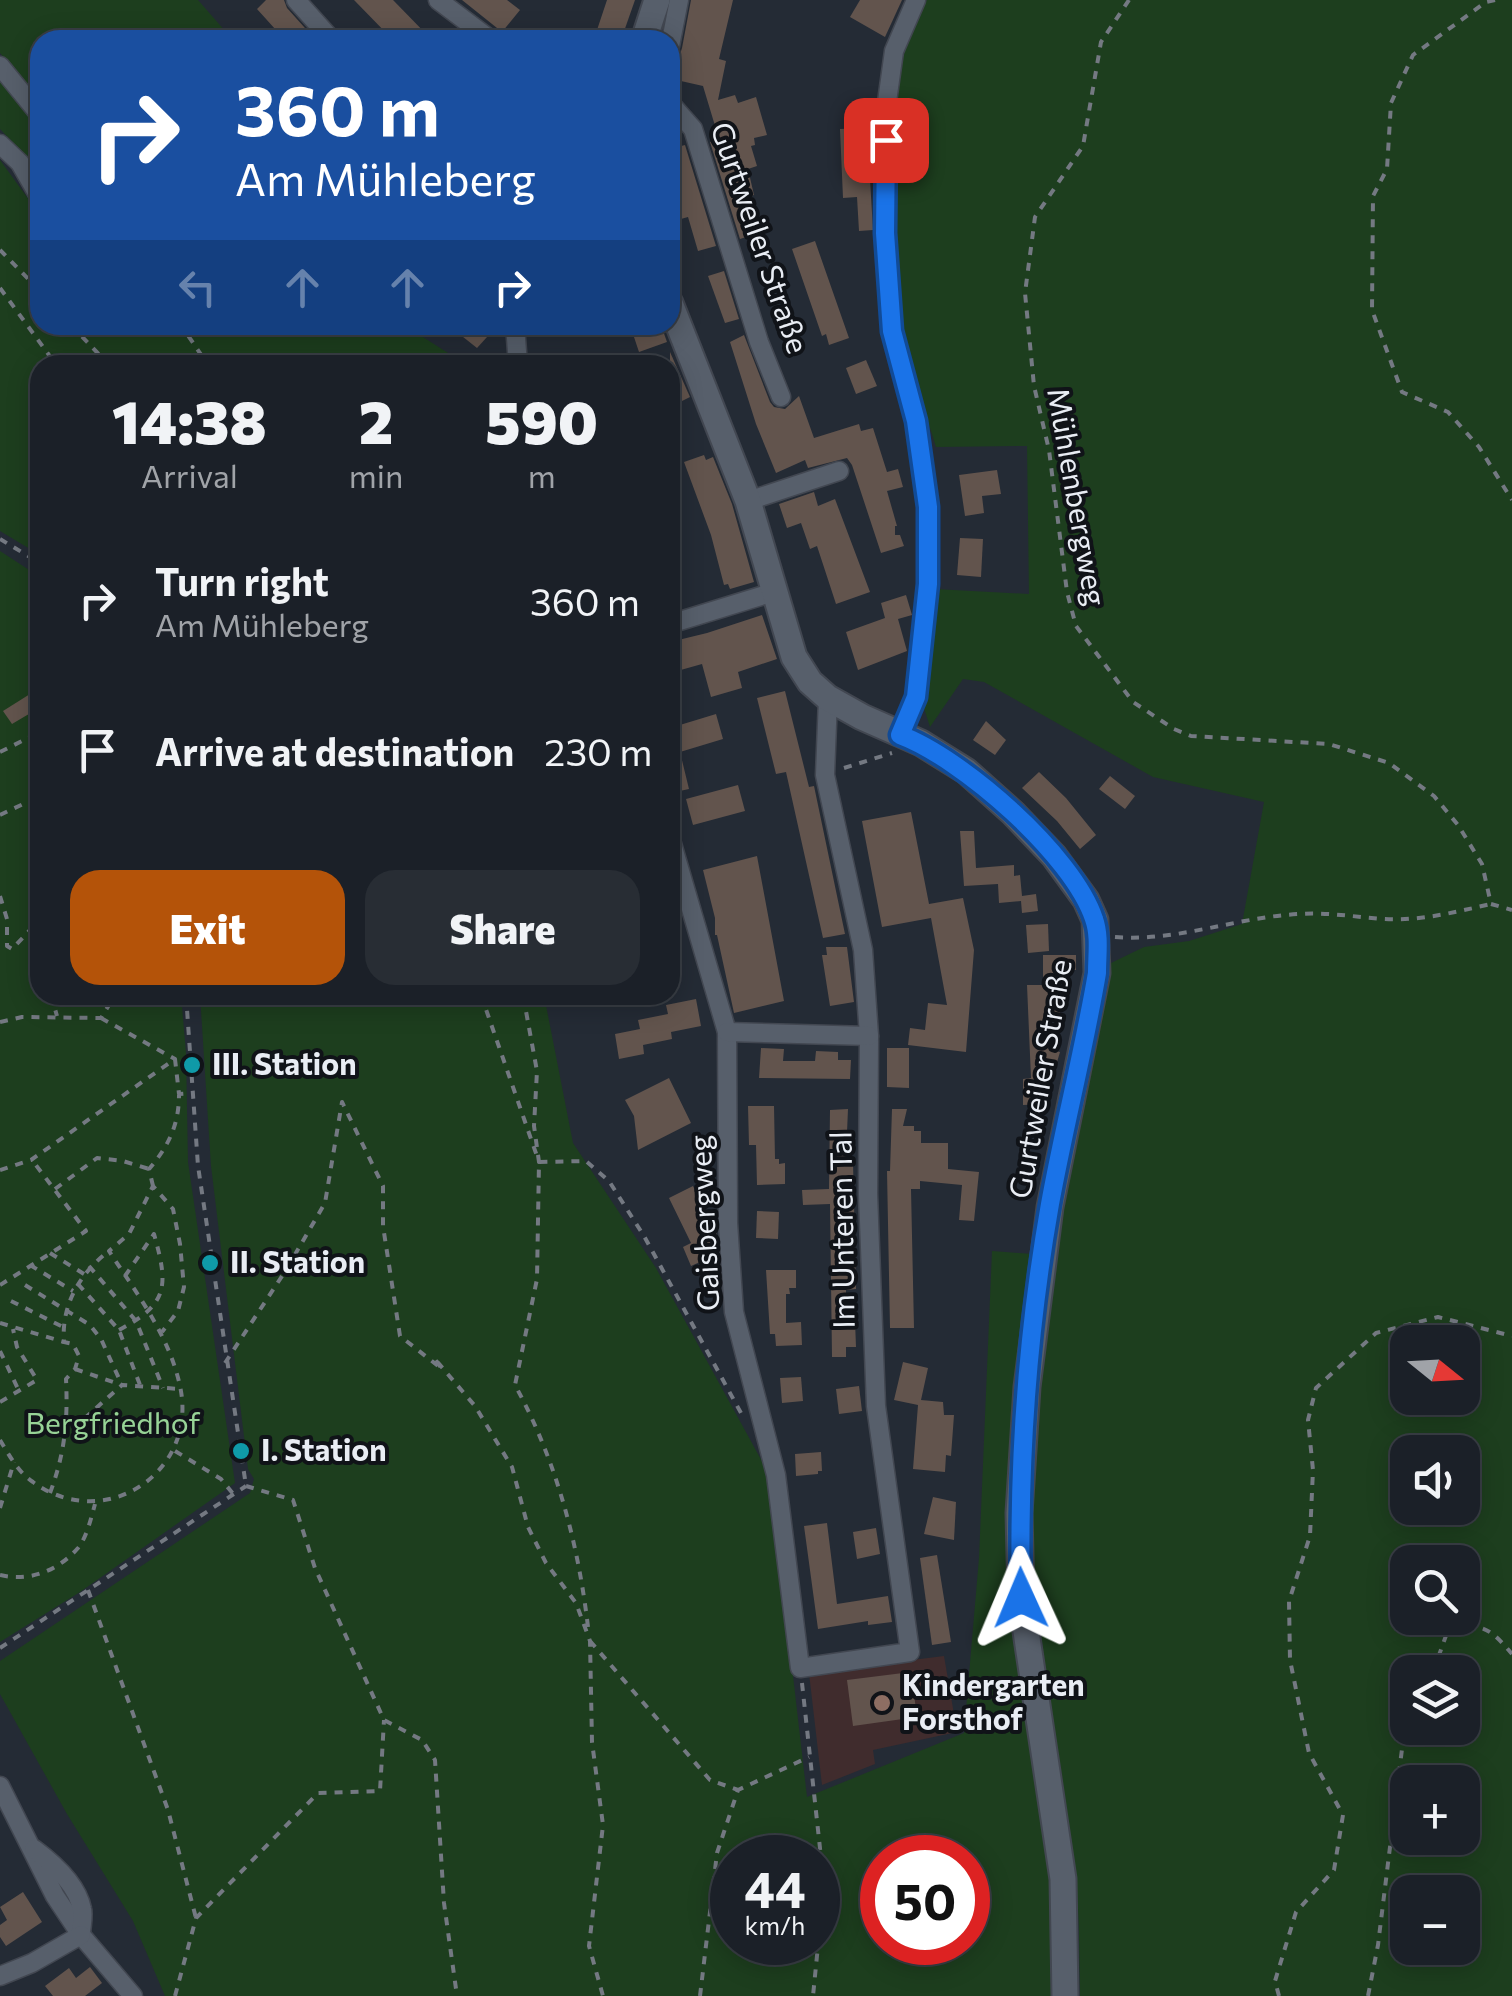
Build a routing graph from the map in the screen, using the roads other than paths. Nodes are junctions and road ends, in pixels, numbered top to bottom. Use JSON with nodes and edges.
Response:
{"nodes":[{"id":1,"x":296,"y":0,"type":"edge"},
{"id":2,"x":438,"y":0,"type":"edge"},
{"id":3,"x":657,"y":0,"type":"edge"},
{"id":4,"x":678,"y":0,"type":"edge"},
{"id":5,"x":916,"y":0,"type":"edge"},
{"id":6,"x":323,"y":30,"type":"edge"},
{"id":7,"x":478,"y":30,"type":"edge"},
{"id":8,"x":647,"y":30,"type":"edge"},
{"id":9,"x":673,"y":30,"type":"edge"},
{"id":10,"x":0,"y":66,"type":"edge"},
{"id":11,"x":30,"y":103,"type":"edge"},
{"id":12,"x":680,"y":114,"type":"edge"},
{"id":13,"x":0,"y":144,"type":"edge"},
{"id":14,"x":30,"y":181,"type":"edge"},
{"id":15,"x":680,"y":328,"type":"edge"},
{"id":16,"x":780,"y":397,"type":"dead end"},
{"id":17,"x":839,"y":471,"type":"dead end"},
{"id":18,"x":748,"y":501,"type":"junction"},
{"id":19,"x":774,"y":592,"type":"junction"},
{"id":20,"x":680,"y":621,"type":"edge"},
{"id":21,"x":828,"y":698,"type":"junction"},
{"id":22,"x":911,"y":739,"type":"junction"},
{"id":23,"x":680,"y":871,"type":"edge"},
{"id":24,"x":727,"y":1032,"type":"junction"},
{"id":25,"x":868,"y":1036,"type":"junction"},
{"id":26,"x":800,"y":1668,"type":"joint"},
{"id":27,"x":0,"y":1786,"type":"edge"},
{"id":28,"x":81,"y":1935,"type":"junction"},
{"id":29,"x":0,"y":1976,"type":"edge"},
{"id":30,"x":133,"y":1996,"type":"edge"},
{"id":31,"x":1065,"y":1996,"type":"edge"}],
"edges":[{"from":1,"to":6,"type":"street"},
{"from":2,"to":7,"type":"street"},
{"from":3,"to":8,"type":"main road"},
{"from":4,"to":9,"type":"street"},
{"from":5,"to":22,"type":"street"},
{"from":10,"to":11,"type":"street"},
{"from":12,"to":16,"type":"street","name":"Gurtweiler Straße"},
{"from":13,"to":14,"type":"street"},
{"from":15,"to":18,"type":"main road","name":"Gurtweiler Straße"},
{"from":17,"to":18,"type":"street"},
{"from":18,"to":19,"type":"main road","name":"Gurtweiler Straße"},
{"from":19,"to":20,"type":"street"},
{"from":19,"to":21,"type":"main road","name":"Gurtweiler Straße"},
{"from":21,"to":22,"type":"main road","name":"Gurtweiler Straße"},
{"from":21,"to":25,"type":"street","name":"Im Unteren Tal"},
{"from":22,"to":31,"type":"main road","name":"Gurtweiler Straße"},
{"from":23,"to":24,"type":"street","name":"Gaisbergweg"},
{"from":24,"to":25,"type":"street"},
{"from":24,"to":26,"type":"street","name":"Gaisbergweg"},
{"from":25,"to":26,"type":"street","name":"Im Unteren Tal"},
{"from":27,"to":28,"type":"street"},
{"from":28,"to":29,"type":"street"},
{"from":28,"to":30,"type":"street"}]}
